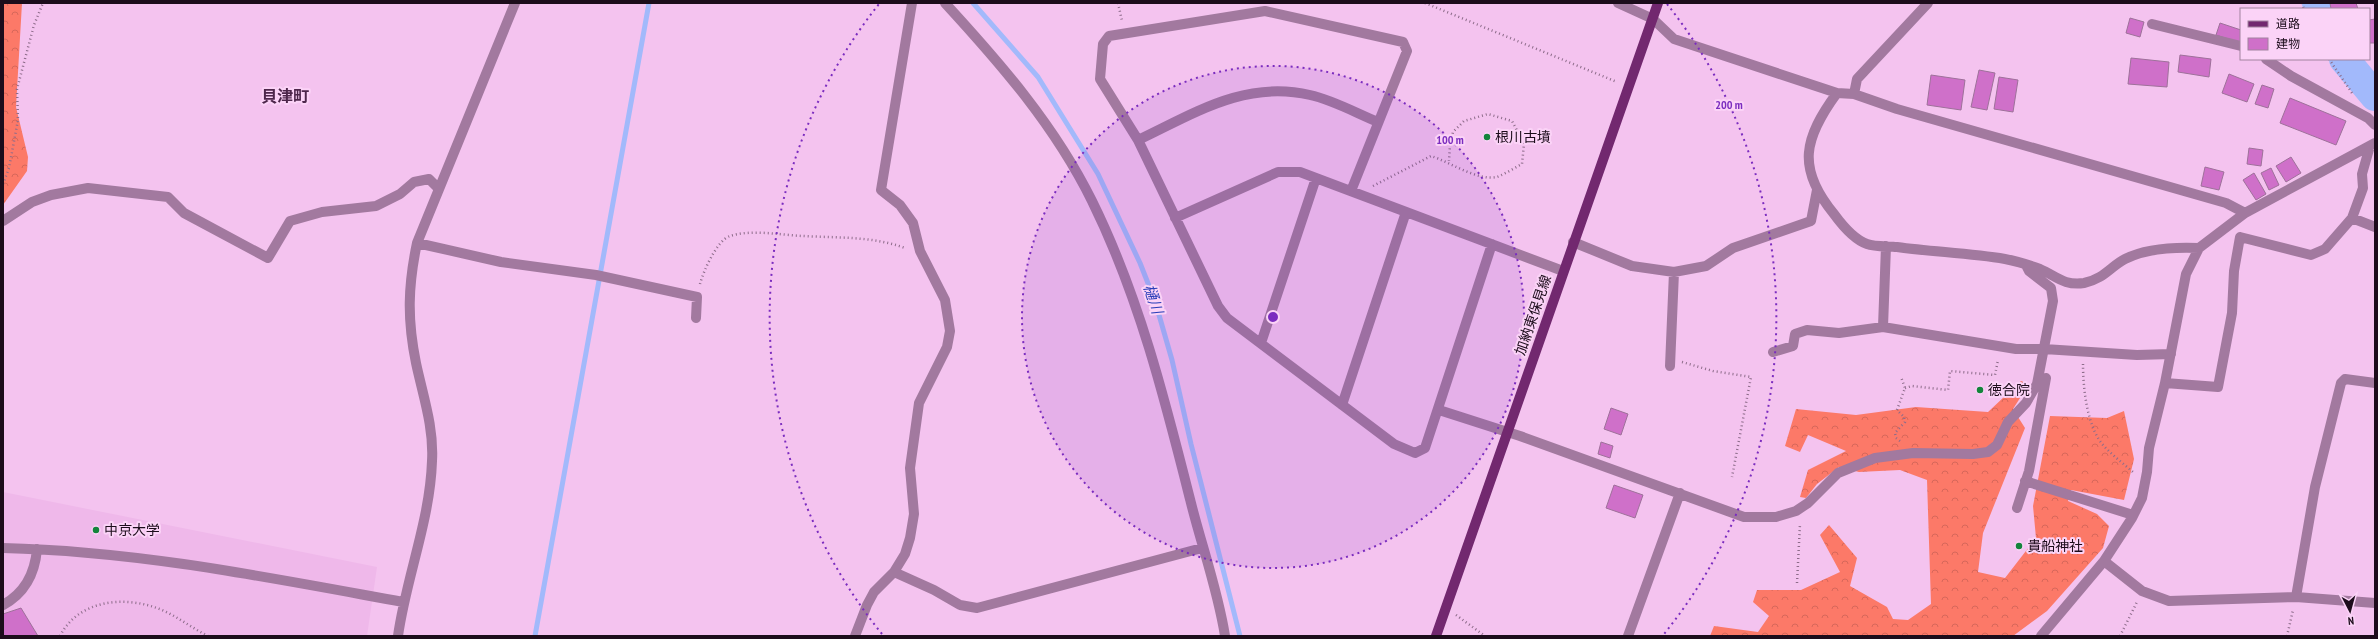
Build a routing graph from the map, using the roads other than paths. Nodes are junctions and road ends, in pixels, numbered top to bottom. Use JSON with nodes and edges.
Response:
{"nodes":[{"id":1,"x":514,"y":3,"type":"edge"},
{"id":2,"x":912,"y":3,"type":"edge"},
{"id":3,"x":945,"y":3,"type":"edge"},
{"id":4,"x":1618,"y":3,"type":"edge"},
{"id":5,"x":1658,"y":3,"type":"edge"},
{"id":6,"x":1928,"y":3,"type":"edge"},
{"id":7,"x":1653,"y":19,"type":"junction"},
{"id":8,"x":2152,"y":24,"type":"dead end"},
{"id":9,"x":2240,"y":46,"type":"edge"},
{"id":10,"x":2267,"y":60,"type":"edge"},
{"id":11,"x":1837,"y":92,"type":"junction"},
{"id":12,"x":1854,"y":94,"type":"junction"},
{"id":13,"x":1378,"y":122,"type":"junction"},
{"id":14,"x":2375,"y":125,"type":"edge"},
{"id":15,"x":1138,"y":140,"type":"junction"},
{"id":16,"x":2372,"y":144,"type":"edge"},
{"id":17,"x":1316,"y":178,"type":"junction"},
{"id":18,"x":439,"y":189,"type":"junction"},
{"id":19,"x":1816,"y":190,"type":"junction"},
{"id":20,"x":1355,"y":192,"type":"junction"},
{"id":21,"x":1406,"y":212,"type":"junction"},
{"id":22,"x":2245,"y":213,"type":"junction"},
{"id":23,"x":1175,"y":218,"type":"junction"},
{"id":24,"x":2352,"y":218,"type":"junction"},
{"id":25,"x":3,"y":221,"type":"edge"},
{"id":26,"x":2375,"y":226,"type":"edge"},
{"id":27,"x":1574,"y":242,"type":"junction"},
{"id":28,"x":417,"y":243,"type":"junction"},
{"id":29,"x":1492,"y":244,"type":"junction"},
{"id":30,"x":1886,"y":246,"type":"junction"},
{"id":31,"x":2200,"y":248,"type":"junction"},
{"id":32,"x":2026,"y":265,"type":"junction"},
{"id":33,"x":1563,"y":271,"type":"junction"},
{"id":34,"x":1674,"y":272,"type":"junction"},
{"id":35,"x":696,"y":318,"type":"dead end"},
{"id":36,"x":1883,"y":326,"type":"junction"},
{"id":37,"x":1261,"y":344,"type":"junction"},
{"id":38,"x":2044,"y":349,"type":"junction"},
{"id":39,"x":1772,"y":352,"type":"dead end"},
{"id":40,"x":2171,"y":354,"type":"junction"},
{"id":41,"x":1670,"y":366,"type":"dead end"},
{"id":42,"x":2047,"y":378,"type":"junction"},
{"id":43,"x":2165,"y":383,"type":"junction"},
{"id":44,"x":2375,"y":383,"type":"edge"},
{"id":45,"x":1342,"y":405,"type":"junction"},
{"id":46,"x":1439,"y":410,"type":"junction"},
{"id":47,"x":1508,"y":433,"type":"junction"},
{"id":48,"x":2026,"y":481,"type":"junction"},
{"id":49,"x":1680,"y":493,"type":"junction"},
{"id":50,"x":2017,"y":508,"type":"dead end"},
{"id":51,"x":2133,"y":515,"type":"junction"},
{"id":52,"x":3,"y":548,"type":"edge"},
{"id":53,"x":1202,"y":548,"type":"junction"},
{"id":54,"x":37,"y":549,"type":"junction"},
{"id":55,"x":2104,"y":561,"type":"junction"},
{"id":56,"x":894,"y":572,"type":"junction"},
{"id":57,"x":2296,"y":597,"type":"junction"},
{"id":58,"x":403,"y":602,"type":"junction"},
{"id":59,"x":2375,"y":603,"type":"edge"},
{"id":60,"x":3,"y":605,"type":"edge"},
{"id":61,"x":398,"y":636,"type":"edge"},
{"id":62,"x":855,"y":636,"type":"edge"},
{"id":63,"x":1225,"y":636,"type":"edge"},
{"id":64,"x":1436,"y":636,"type":"edge"},
{"id":65,"x":1628,"y":636,"type":"edge"},
{"id":66,"x":2042,"y":636,"type":"edge"}],
"edges":[{"from":1,"to":18,"type":"street"},
{"from":2,"to":56,"type":"street"},
{"from":3,"to":53,"type":"street"},
{"from":4,"to":7,"type":"street"},
{"from":5,"to":7,"type":"main road","name":"加納東保見線"},
{"from":6,"to":12,"type":"street"},
{"from":7,"to":11,"type":"street"},
{"from":7,"to":27,"type":"main road","name":"加納東保見線"},
{"from":8,"to":9,"type":"street"},
{"from":10,"to":14,"type":"street"},
{"from":11,"to":12,"type":"street"},
{"from":11,"to":19,"type":"street"},
{"from":12,"to":22,"type":"street"},
{"from":13,"to":15,"type":"street"},
{"from":13,"to":15,"type":"street"},
{"from":13,"to":20,"type":"street"},
{"from":15,"to":23,"type":"street"},
{"from":16,"to":22,"type":"street"},
{"from":16,"to":24,"type":"street"},
{"from":17,"to":20,"type":"street"},
{"from":17,"to":23,"type":"street"},
{"from":17,"to":37,"type":"street"},
{"from":18,"to":25,"type":"street"},
{"from":18,"to":28,"type":"street"},
{"from":19,"to":30,"type":"street"},
{"from":19,"to":34,"type":"street"},
{"from":20,"to":21,"type":"street"},
{"from":21,"to":29,"type":"street"},
{"from":21,"to":45,"type":"street"},
{"from":22,"to":31,"type":"street"},
{"from":23,"to":37,"type":"street"},
{"from":24,"to":26,"type":"street"},
{"from":24,"to":43,"type":"street"},
{"from":27,"to":33,"type":"main road","name":"加納東保見線"},
{"from":27,"to":34,"type":"street"},
{"from":28,"to":35,"type":"street"},
{"from":28,"to":58,"type":"street"},
{"from":29,"to":33,"type":"street"},
{"from":29,"to":46,"type":"street"},
{"from":30,"to":32,"type":"street"},
{"from":30,"to":36,"type":"street"},
{"from":31,"to":32,"type":"street"},
{"from":31,"to":40,"type":"street"},
{"from":32,"to":38,"type":"street"},
{"from":33,"to":47,"type":"main road","name":"加納東保見線"},
{"from":34,"to":41,"type":"street"},
{"from":36,"to":38,"type":"street"},
{"from":36,"to":39,"type":"street"},
{"from":37,"to":45,"type":"street"},
{"from":38,"to":40,"type":"street"},
{"from":38,"to":42,"type":"street"},
{"from":40,"to":43,"type":"street"},
{"from":42,"to":48,"type":"street"},
{"from":42,"to":49,"type":"street"},
{"from":43,"to":51,"type":"street"},
{"from":44,"to":57,"type":"street"},
{"from":45,"to":46,"type":"street"},
{"from":46,"to":47,"type":"street"},
{"from":47,"to":49,"type":"street"},
{"from":47,"to":64,"type":"main road","name":"加納東保見線"},
{"from":48,"to":50,"type":"street"},
{"from":48,"to":51,"type":"street"},
{"from":49,"to":65,"type":"street"},
{"from":51,"to":55,"type":"street"},
{"from":52,"to":54,"type":"street"},
{"from":53,"to":56,"type":"street"},
{"from":53,"to":63,"type":"street"},
{"from":54,"to":58,"type":"street"},
{"from":54,"to":60,"type":"street"},
{"from":55,"to":57,"type":"street"},
{"from":55,"to":66,"type":"street"},
{"from":56,"to":62,"type":"street"},
{"from":57,"to":59,"type":"street"},
{"from":58,"to":61,"type":"street"}]}
